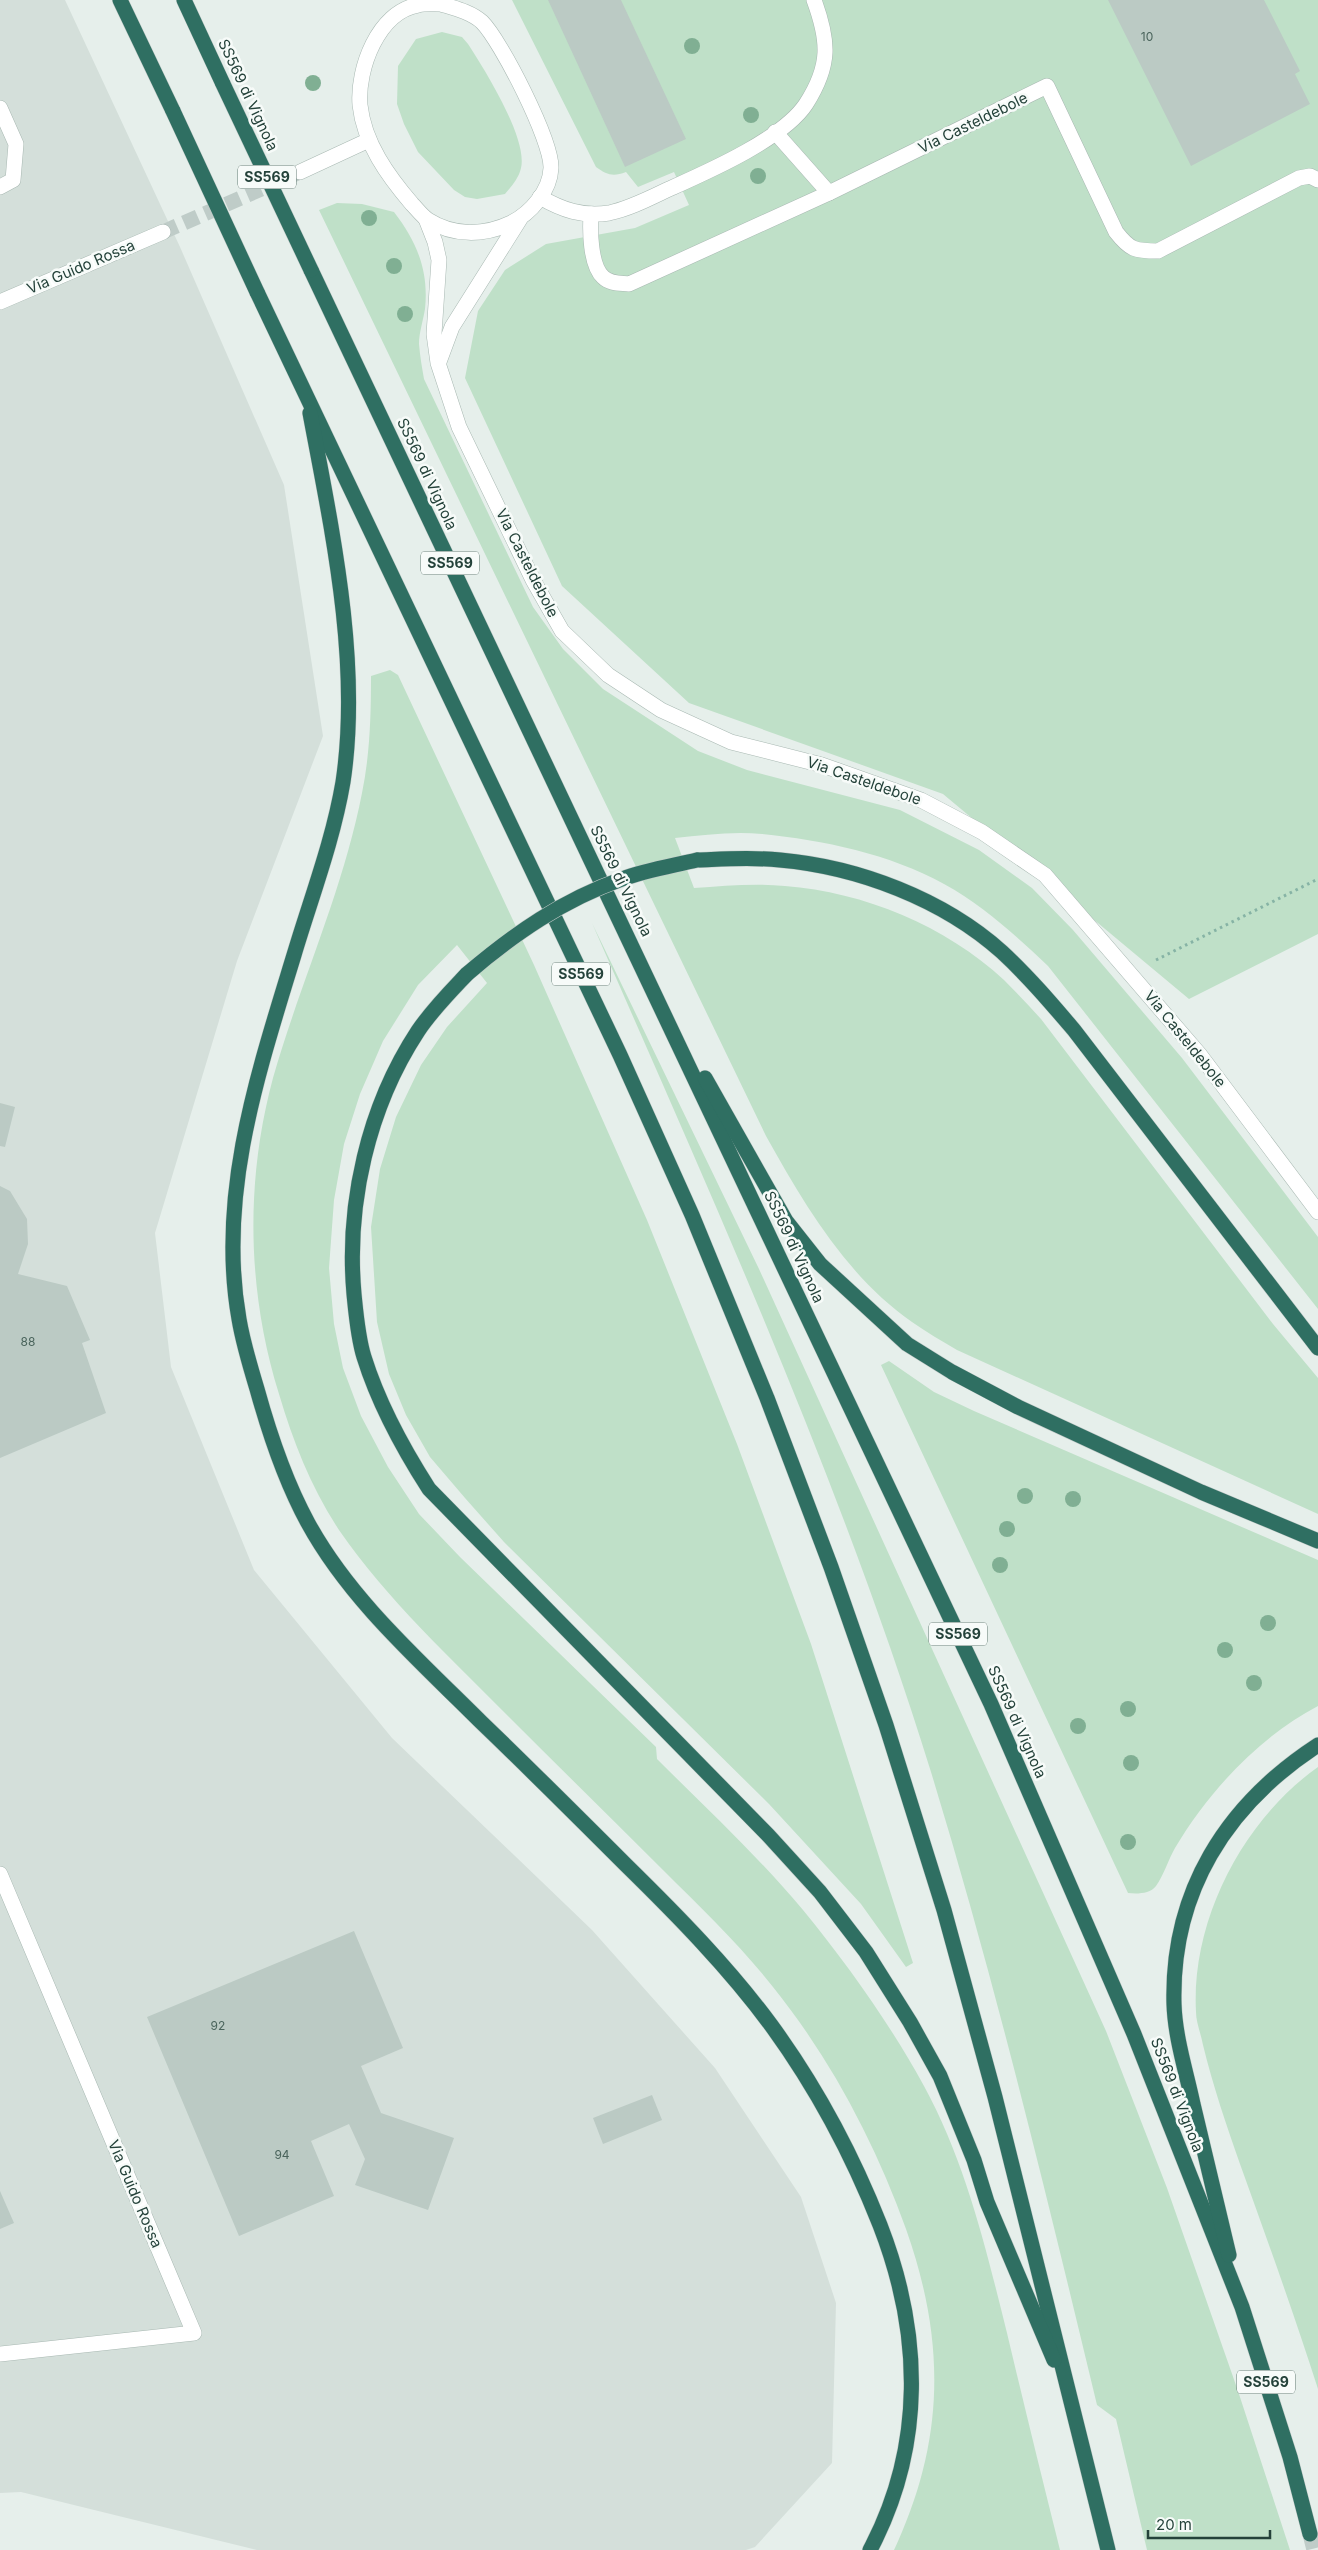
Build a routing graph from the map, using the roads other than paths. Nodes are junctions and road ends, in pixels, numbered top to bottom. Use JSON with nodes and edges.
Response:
{"nodes":[{"id":1,"x":120,"y":0,"type":"edge"},
{"id":2,"x":184,"y":0,"type":"edge"},
{"id":3,"x":814,"y":0,"type":"edge"},
{"id":4,"x":0,"y":108,"type":"edge"},
{"id":5,"x":775,"y":132,"type":"junction"},
{"id":6,"x":369,"y":140,"type":"junction"},
{"id":7,"x":300,"y":172,"type":"tunnel mouth"},
{"id":8,"x":1318,"y":180,"type":"edge"},
{"id":9,"x":0,"y":187,"type":"edge"},
{"id":10,"x":829,"y":193,"type":"junction"},
{"id":11,"x":540,"y":197,"type":"junction"},
{"id":12,"x":591,"y":214,"type":"junction"},
{"id":13,"x":520,"y":218,"type":"junction"},
{"id":14,"x":426,"y":219,"type":"junction"},
{"id":15,"x":163,"y":232,"type":"tunnel mouth"},
{"id":16,"x":0,"y":302,"type":"edge"},
{"id":17,"x":438,"y":363,"type":"junction"},
{"id":18,"x":306,"y":392,"type":"junction"},
{"id":19,"x":646,"y":974,"type":"junction"},
{"id":20,"x":1318,"y":1212,"type":"edge"},
{"id":21,"x":1318,"y":1348,"type":"edge"},
{"id":22,"x":1318,"y":1541,"type":"edge"},
{"id":23,"x":1318,"y":1745,"type":"edge"},
{"id":24,"x":0,"y":1874,"type":"edge"},
{"id":25,"x":1242,"y":2307,"type":"junction"},
{"id":26,"x":0,"y":2354,"type":"edge"},
{"id":27,"x":1073,"y":2407,"type":"junction"},
{"id":28,"x":1310,"y":2534,"type":"tunnel mouth"},
{"id":29,"x":870,"y":2550,"type":"edge"},
{"id":30,"x":1108,"y":2550,"type":"edge"}],
"edges":[{"from":1,"to":18,"type":"highway","number":"SS569","bridge":true},
{"from":2,"to":19,"type":"highway","name":"SS569 di Vignola","number":"SS569","bridge":true},
{"from":3,"to":5,"type":"street"},
{"from":4,"to":9,"type":"street"},
{"from":5,"to":10,"type":"street"},
{"from":5,"to":12,"type":"street"},
{"from":6,"to":7,"type":"street"},
{"from":6,"to":11,"type":"street"},
{"from":6,"to":14,"type":"street"},
{"from":8,"to":10,"type":"street","name":"Via Casteldebole"},
{"from":10,"to":12,"type":"street","name":"Via Casteldebole"},
{"from":11,"to":12,"type":"street"},
{"from":11,"to":13,"type":"street"},
{"from":13,"to":14,"type":"street"},
{"from":13,"to":17,"type":"street"},
{"from":14,"to":17,"type":"street","name":"Via Casteldebole"},
{"from":15,"to":16,"type":"street","name":"Via Guido Rossa"},
{"from":17,"to":20,"type":"street","name":"Via Casteldebole"},
{"from":18,"to":27,"type":"highway","number":"SS569"},
{"from":18,"to":29,"type":"highway"},
{"from":19,"to":22,"type":"highway"},
{"from":19,"to":25,"type":"highway","name":"SS569 di Vignola","number":"SS569"},
{"from":21,"to":27,"type":"highway","bridge":true},
{"from":23,"to":25,"type":"highway"},
{"from":24,"to":26,"type":"street","name":"Via Guido Rossa"},
{"from":25,"to":28,"type":"highway","name":"SS569 di Vignola","number":"SS569"},
{"from":27,"to":30,"type":"highway","number":"SS569"}]}
